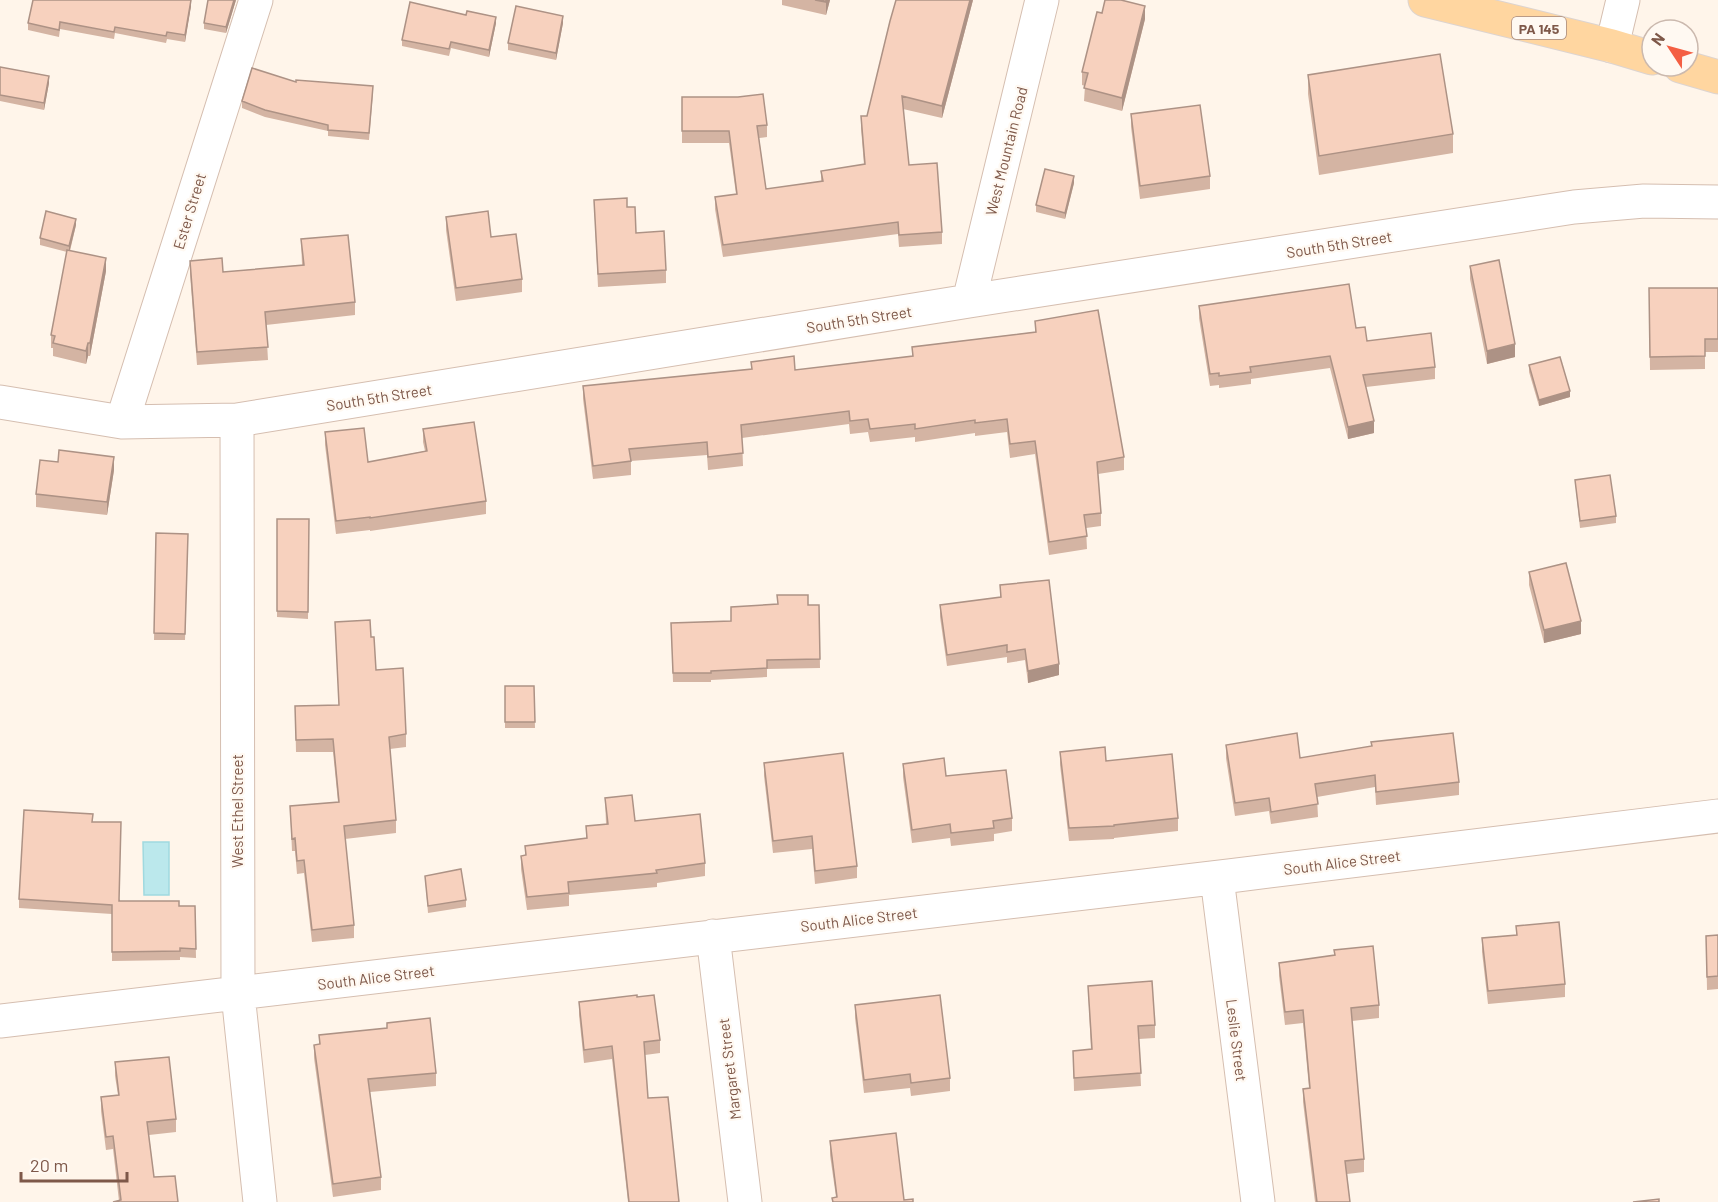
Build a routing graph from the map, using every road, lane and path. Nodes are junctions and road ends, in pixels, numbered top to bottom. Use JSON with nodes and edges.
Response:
{"nodes":[{"id":1,"x":256,"y":0,"type":"edge"},
{"id":2,"x":1042,"y":0,"type":"edge"},
{"id":3,"x":1425,"y":0,"type":"edge"},
{"id":4,"x":1623,"y":0,"type":"edge"},
{"id":5,"x":1612,"y":46,"type":"junction"},
{"id":6,"x":1640,"y":54,"type":"edge"},
{"id":7,"x":1700,"y":72,"type":"edge"},
{"id":8,"x":1718,"y":77,"type":"edge"},
{"id":9,"x":1718,"y":202,"type":"edge"},
{"id":10,"x":969,"y":301,"type":"junction"},
{"id":11,"x":0,"y":402,"type":"edge"},
{"id":12,"x":237,"y":420,"type":"junction"},
{"id":13,"x":122,"y":422,"type":"junction"},
{"id":14,"x":1718,"y":816,"type":"edge"},
{"id":15,"x":1217,"y":878,"type":"junction"},
{"id":16,"x":713,"y":936,"type":"junction"},
{"id":17,"x":238,"y":994,"type":"junction"},
{"id":18,"x":0,"y":1021,"type":"edge"},
{"id":19,"x":260,"y":1202,"type":"edge"},
{"id":20,"x":745,"y":1202,"type":"edge"},
{"id":21,"x":1258,"y":1202,"type":"edge"}],
"edges":[{"from":1,"to":13,"type":"street","name":"Ester Street"},
{"from":2,"to":10,"type":"street","name":"West Mountain Road"},
{"from":3,"to":5,"type":"main road","number":"PA 145"},
{"from":4,"to":5,"type":"street"},
{"from":5,"to":6,"type":"main road","number":"PA 145"},
{"from":7,"to":8,"type":"main road"},
{"from":9,"to":10,"type":"street","name":"South 5th Street"},
{"from":10,"to":12,"type":"street","name":"South 5th Street"},
{"from":11,"to":13,"type":"street","name":"South 5th Street"},
{"from":12,"to":13,"type":"street","name":"South 5th Street"},
{"from":12,"to":17,"type":"street","name":"West Ethel Street"},
{"from":14,"to":15,"type":"street","name":"South Alice Street"},
{"from":15,"to":16,"type":"street","name":"South Alice Street"},
{"from":15,"to":21,"type":"street","name":"Leslie Street"},
{"from":16,"to":17,"type":"street","name":"South Alice Street"},
{"from":16,"to":20,"type":"street","name":"Margaret Street"},
{"from":17,"to":18,"type":"street","name":"South Alice Street"},
{"from":17,"to":19,"type":"street","name":"West Ethel Street"}]}
